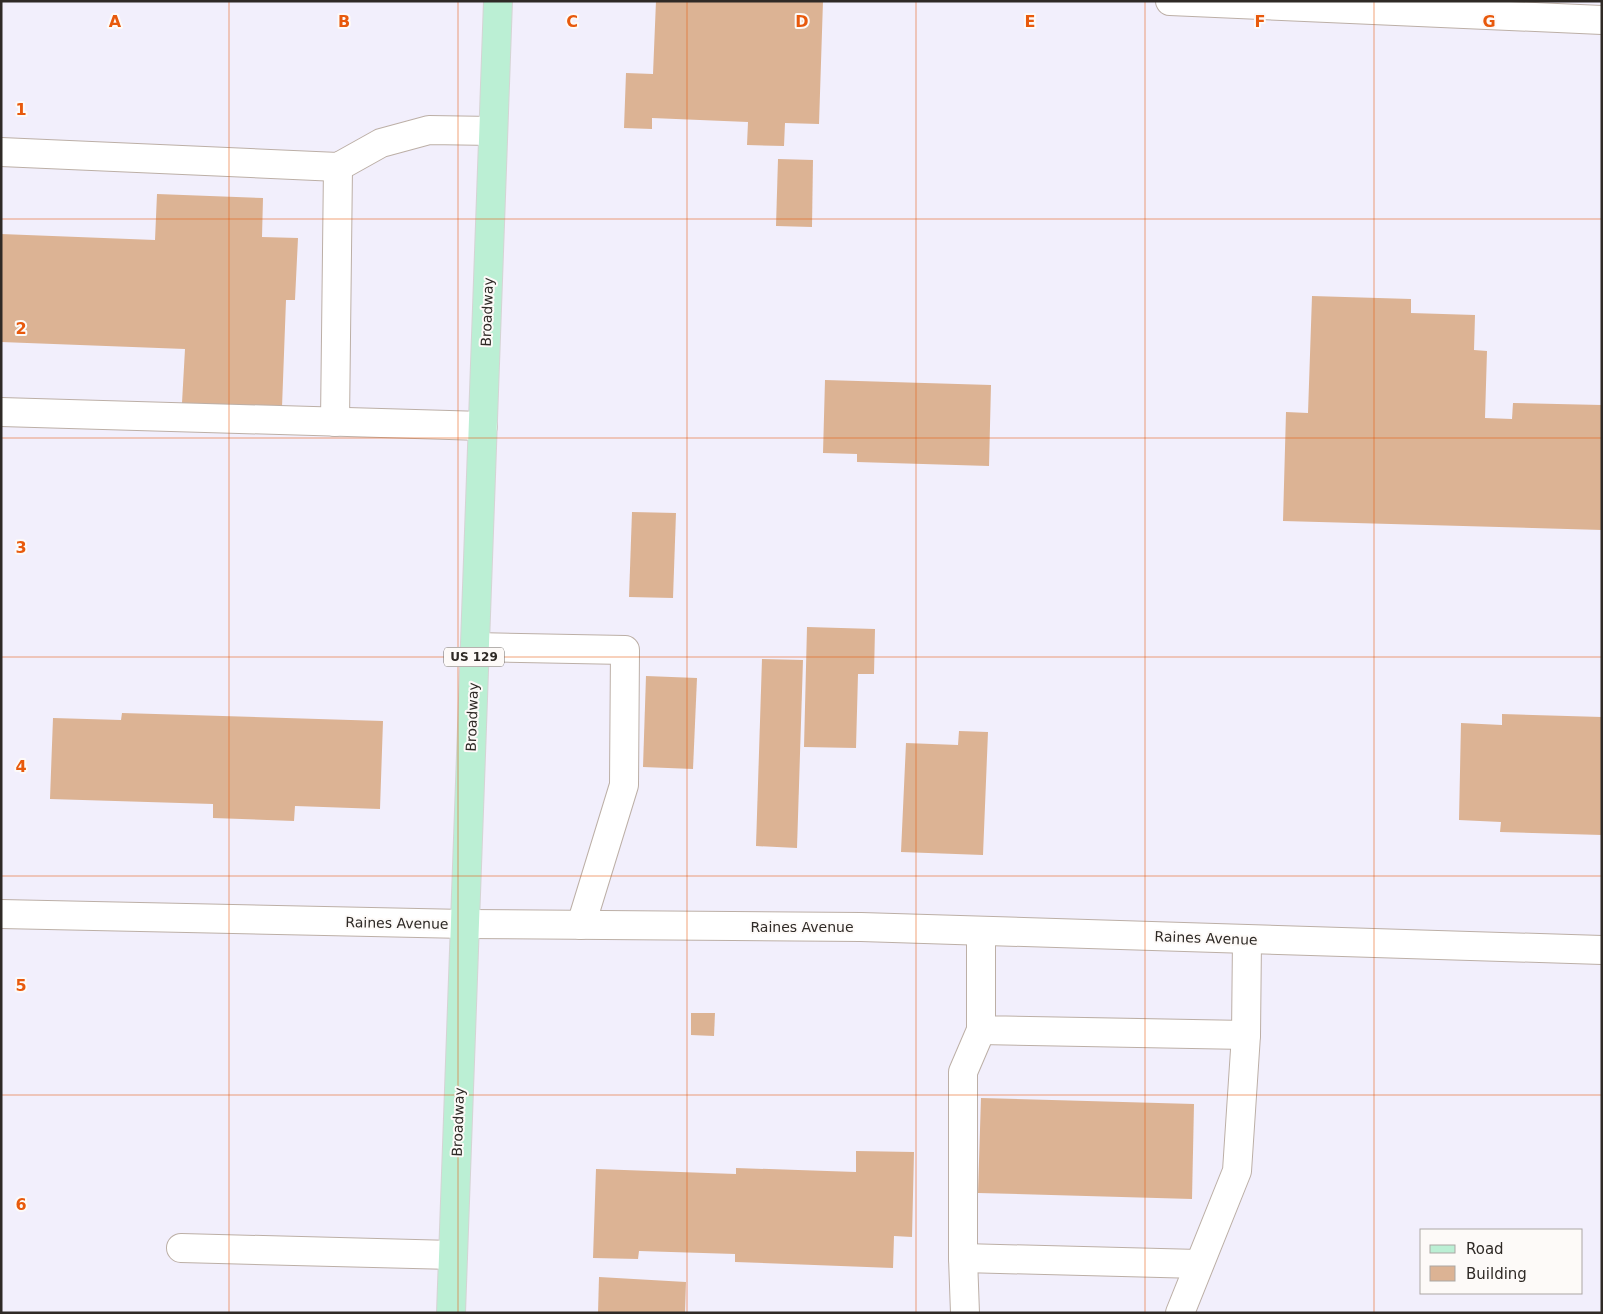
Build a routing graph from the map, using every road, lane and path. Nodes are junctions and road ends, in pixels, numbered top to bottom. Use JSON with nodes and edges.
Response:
{"nodes":[{"id":1,"x":498,"y":1,"type":"edge"},
{"id":2,"x":1170,"y":1,"type":"edge"},
{"id":3,"x":1248,"y":3,"type":"edge"},
{"id":4,"x":1602,"y":20,"type":"edge"},
{"id":5,"x":494,"y":131,"type":"junction"},
{"id":6,"x":1,"y":152,"type":"edge"},
{"id":7,"x":338,"y":167,"type":"junction"},
{"id":8,"x":1,"y":412,"type":"edge"},
{"id":9,"x":335,"y":422,"type":"junction"},
{"id":10,"x":483,"y":426,"type":"junction"},
{"id":11,"x":475,"y":647,"type":"junction"},
{"id":12,"x":1,"y":914,"type":"edge"},
{"id":13,"x":465,"y":924,"type":"junction"},
{"id":14,"x":580,"y":925,"type":"junction"},
{"id":15,"x":980,"y":931,"type":"junction"},
{"id":16,"x":1247,"y":940,"type":"junction"},
{"id":17,"x":1602,"y":950,"type":"edge"},
{"id":18,"x":980,"y":1030,"type":"junction"},
{"id":19,"x":1246,"y":1035,"type":"junction"},
{"id":20,"x":181,"y":1248,"type":"dead end"},
{"id":21,"x":453,"y":1255,"type":"junction"},
{"id":22,"x":963,"y":1258,"type":"junction"},
{"id":23,"x":1199,"y":1264,"type":"junction"},
{"id":24,"x":451,"y":1313,"type":"edge"},
{"id":25,"x":965,"y":1313,"type":"edge"},
{"id":26,"x":1180,"y":1313,"type":"edge"}],
"edges":[{"from":1,"to":5,"type":"main road","name":"Broadway","number":"US 129"},
{"from":2,"to":3,"type":"street"},
{"from":3,"to":4,"type":"street"},
{"from":5,"to":7,"type":"street"},
{"from":5,"to":10,"type":"main road","name":"Broadway","number":"US 129"},
{"from":6,"to":7,"type":"street"},
{"from":7,"to":9,"type":"street"},
{"from":8,"to":9,"type":"street"},
{"from":9,"to":10,"type":"street"},
{"from":10,"to":11,"type":"main road","name":"Broadway","number":"US 129"},
{"from":11,"to":13,"type":"main road","name":"Broadway","number":"US 129"},
{"from":11,"to":14,"type":"street"},
{"from":12,"to":13,"type":"street","name":"Raines Avenue"},
{"from":13,"to":14,"type":"street","name":"Raines Avenue"},
{"from":13,"to":21,"type":"main road","name":"Broadway","number":"US 129"},
{"from":14,"to":15,"type":"street","name":"Raines Avenue"},
{"from":15,"to":16,"type":"street","name":"Raines Avenue"},
{"from":15,"to":18,"type":"street"},
{"from":16,"to":17,"type":"street","name":"Raines Avenue"},
{"from":16,"to":19,"type":"street"},
{"from":18,"to":19,"type":"street"},
{"from":18,"to":22,"type":"street"},
{"from":19,"to":23,"type":"street"},
{"from":20,"to":21,"type":"street"},
{"from":21,"to":24,"type":"main road","name":"Broadway","number":"US 129"},
{"from":22,"to":23,"type":"street"},
{"from":22,"to":25,"type":"street"},
{"from":23,"to":26,"type":"street"}]}
